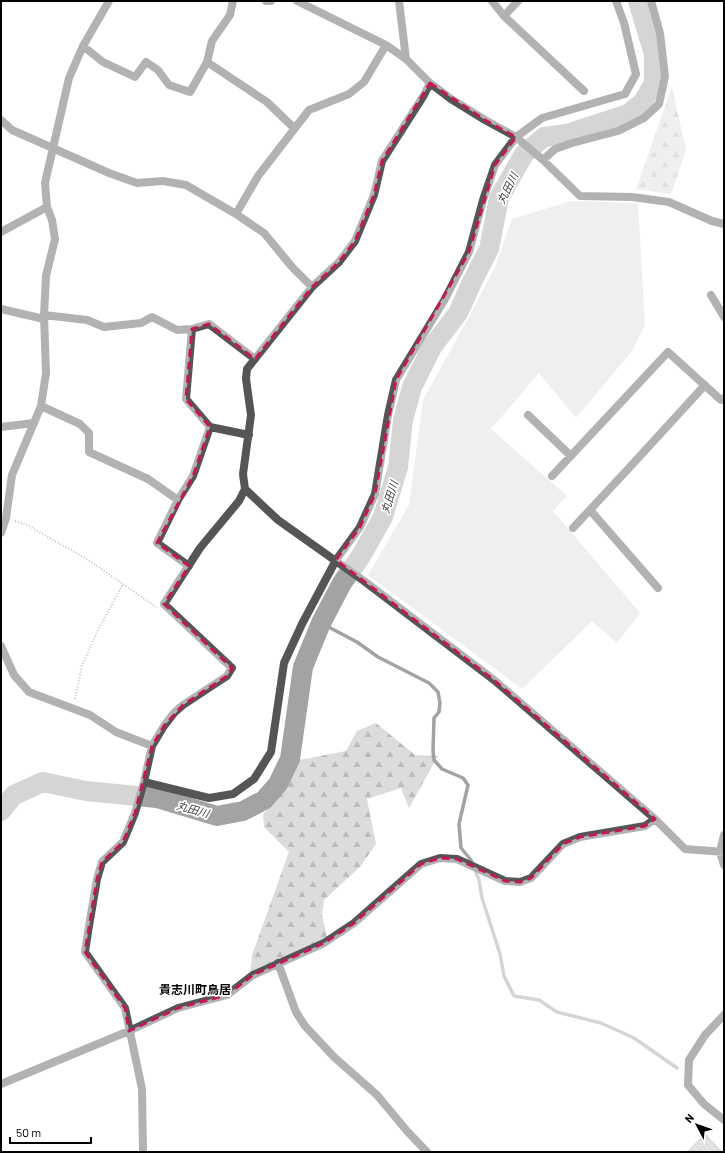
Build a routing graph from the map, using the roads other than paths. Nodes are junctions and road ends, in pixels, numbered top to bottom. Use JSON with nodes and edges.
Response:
{"nodes":[{"id":1,"x":109,"y":1,"type":"edge"},
{"id":2,"x":233,"y":1,"type":"edge"},
{"id":3,"x":266,"y":1,"type":"edge"},
{"id":4,"x":271,"y":1,"type":"edge"},
{"id":5,"x":297,"y":1,"type":"edge"},
{"id":6,"x":399,"y":1,"type":"edge"},
{"id":7,"x":492,"y":1,"type":"edge"},
{"id":8,"x":518,"y":1,"type":"edge"},
{"id":9,"x":616,"y":1,"type":"edge"},
{"id":10,"x":651,"y":1,"type":"edge"},
{"id":11,"x":504,"y":16,"type":"junction"},
{"id":12,"x":386,"y":45,"type":"junction"},
{"id":13,"x":83,"y":46,"type":"junction"},
{"id":14,"x":406,"y":59,"type":"junction"},
{"id":15,"x":207,"y":62,"type":"junction"},
{"id":16,"x":430,"y":83,"type":"junction"},
{"id":17,"x":584,"y":91,"type":"dead end"},
{"id":18,"x":1,"y":120,"type":"edge"},
{"id":19,"x":294,"y":128,"type":"junction"},
{"id":20,"x":516,"y":137,"type":"junction"},
{"id":21,"x":53,"y":149,"type":"junction"},
{"id":22,"x":543,"y":160,"type":"junction"},
{"id":23,"x":47,"y":207,"type":"junction"},
{"id":24,"x":236,"y":214,"type":"junction"},
{"id":25,"x":724,"y":224,"type":"edge"},
{"id":26,"x":1,"y":232,"type":"edge"},
{"id":27,"x":312,"y":287,"type":"junction"},
{"id":28,"x":711,"y":295,"type":"dead end"},
{"id":29,"x":1,"y":309,"type":"edge"},
{"id":30,"x":44,"y":317,"type":"junction"},
{"id":31,"x":724,"y":317,"type":"edge"},
{"id":32,"x":192,"y":328,"type":"junction"},
{"id":33,"x":255,"y":359,"type":"junction"},
{"id":34,"x":705,"y":385,"type":"junction"},
{"id":35,"x":724,"y":398,"type":"edge"},
{"id":36,"x":40,"y":406,"type":"junction"},
{"id":37,"x":528,"y":415,"type":"dead end"},
{"id":38,"x":34,"y":423,"type":"junction"},
{"id":39,"x":1,"y":427,"type":"edge"},
{"id":40,"x":210,"y":427,"type":"junction"},
{"id":41,"x":249,"y":435,"type":"junction"},
{"id":42,"x":571,"y":456,"type":"junction"},
{"id":43,"x":552,"y":476,"type":"dead end"},
{"id":44,"x":244,"y":490,"type":"junction"},
{"id":45,"x":178,"y":500,"type":"junction"},
{"id":46,"x":590,"y":510,"type":"junction"},
{"id":47,"x":573,"y":528,"type":"dead end"},
{"id":48,"x":1,"y":533,"type":"edge"},
{"id":49,"x":336,"y":560,"type":"junction"},
{"id":50,"x":189,"y":566,"type":"junction"},
{"id":51,"x":658,"y":588,"type":"dead end"},
{"id":52,"x":1,"y":646,"type":"edge"},
{"id":53,"x":152,"y":746,"type":"junction"},
{"id":54,"x":144,"y":782,"type":"junction"},
{"id":55,"x":656,"y":819,"type":"junction"},
{"id":56,"x":724,"y":835,"type":"edge"},
{"id":57,"x":722,"y":852,"type":"edge"},
{"id":58,"x":724,"y":865,"type":"edge"},
{"id":59,"x":278,"y":963,"type":"junction"},
{"id":60,"x":724,"y":1015,"type":"edge"},
{"id":61,"x":129,"y":1031,"type":"junction"},
{"id":62,"x":1,"y":1084,"type":"edge"},
{"id":63,"x":724,"y":1120,"type":"edge"},
{"id":64,"x":144,"y":1152,"type":"edge"},
{"id":65,"x":427,"y":1152,"type":"edge"}],
"edges":[{"from":1,"to":13,"type":"street"},
{"from":2,"to":15,"type":"street"},
{"from":3,"to":4,"type":"street"},
{"from":5,"to":12,"type":"street"},
{"from":6,"to":14,"type":"street"},
{"from":7,"to":11,"type":"street"},
{"from":8,"to":11,"type":"street"},
{"from":9,"to":20,"type":"street"},
{"from":10,"to":22,"type":"street"},
{"from":11,"to":17,"type":"street"},
{"from":12,"to":14,"type":"street"},
{"from":12,"to":19,"type":"street"},
{"from":13,"to":15,"type":"street"},
{"from":13,"to":21,"type":"street"},
{"from":14,"to":16,"type":"street"},
{"from":15,"to":19,"type":"street"},
{"from":16,"to":20,"type":"street"},
{"from":16,"to":27,"type":"street"},
{"from":18,"to":21,"type":"street"},
{"from":19,"to":24,"type":"street"},
{"from":20,"to":22,"type":"street"},
{"from":20,"to":49,"type":"street"},
{"from":21,"to":23,"type":"street"},
{"from":21,"to":24,"type":"street"},
{"from":22,"to":25,"type":"street"},
{"from":23,"to":26,"type":"street"},
{"from":23,"to":30,"type":"street"},
{"from":24,"to":27,"type":"street"},
{"from":27,"to":33,"type":"street"},
{"from":28,"to":31,"type":"street"},
{"from":29,"to":30,"type":"street"},
{"from":30,"to":32,"type":"street"},
{"from":30,"to":36,"type":"street"},
{"from":32,"to":33,"type":"street"},
{"from":32,"to":40,"type":"street"},
{"from":33,"to":41,"type":"street"},
{"from":34,"to":35,"type":"street"},
{"from":34,"to":42,"type":"street"},
{"from":34,"to":46,"type":"street"},
{"from":36,"to":38,"type":"street"},
{"from":36,"to":45,"type":"street"},
{"from":37,"to":42,"type":"street"},
{"from":38,"to":39,"type":"street"},
{"from":38,"to":48,"type":"street"},
{"from":40,"to":41,"type":"street"},
{"from":40,"to":45,"type":"street"},
{"from":41,"to":44,"type":"street"},
{"from":42,"to":43,"type":"street"},
{"from":44,"to":49,"type":"street"},
{"from":44,"to":50,"type":"street"},
{"from":45,"to":50,"type":"street"},
{"from":46,"to":47,"type":"street"},
{"from":46,"to":51,"type":"street"},
{"from":49,"to":54,"type":"street"},
{"from":49,"to":55,"type":"street"},
{"from":50,"to":53,"type":"street"},
{"from":52,"to":53,"type":"street"},
{"from":53,"to":54,"type":"street"},
{"from":54,"to":61,"type":"street"},
{"from":55,"to":57,"type":"street"},
{"from":55,"to":59,"type":"street"},
{"from":56,"to":57,"type":"street"},
{"from":57,"to":58,"type":"street"},
{"from":59,"to":61,"type":"street"},
{"from":59,"to":65,"type":"street"},
{"from":60,"to":63,"type":"street"},
{"from":61,"to":62,"type":"street"},
{"from":61,"to":64,"type":"street"}]}
